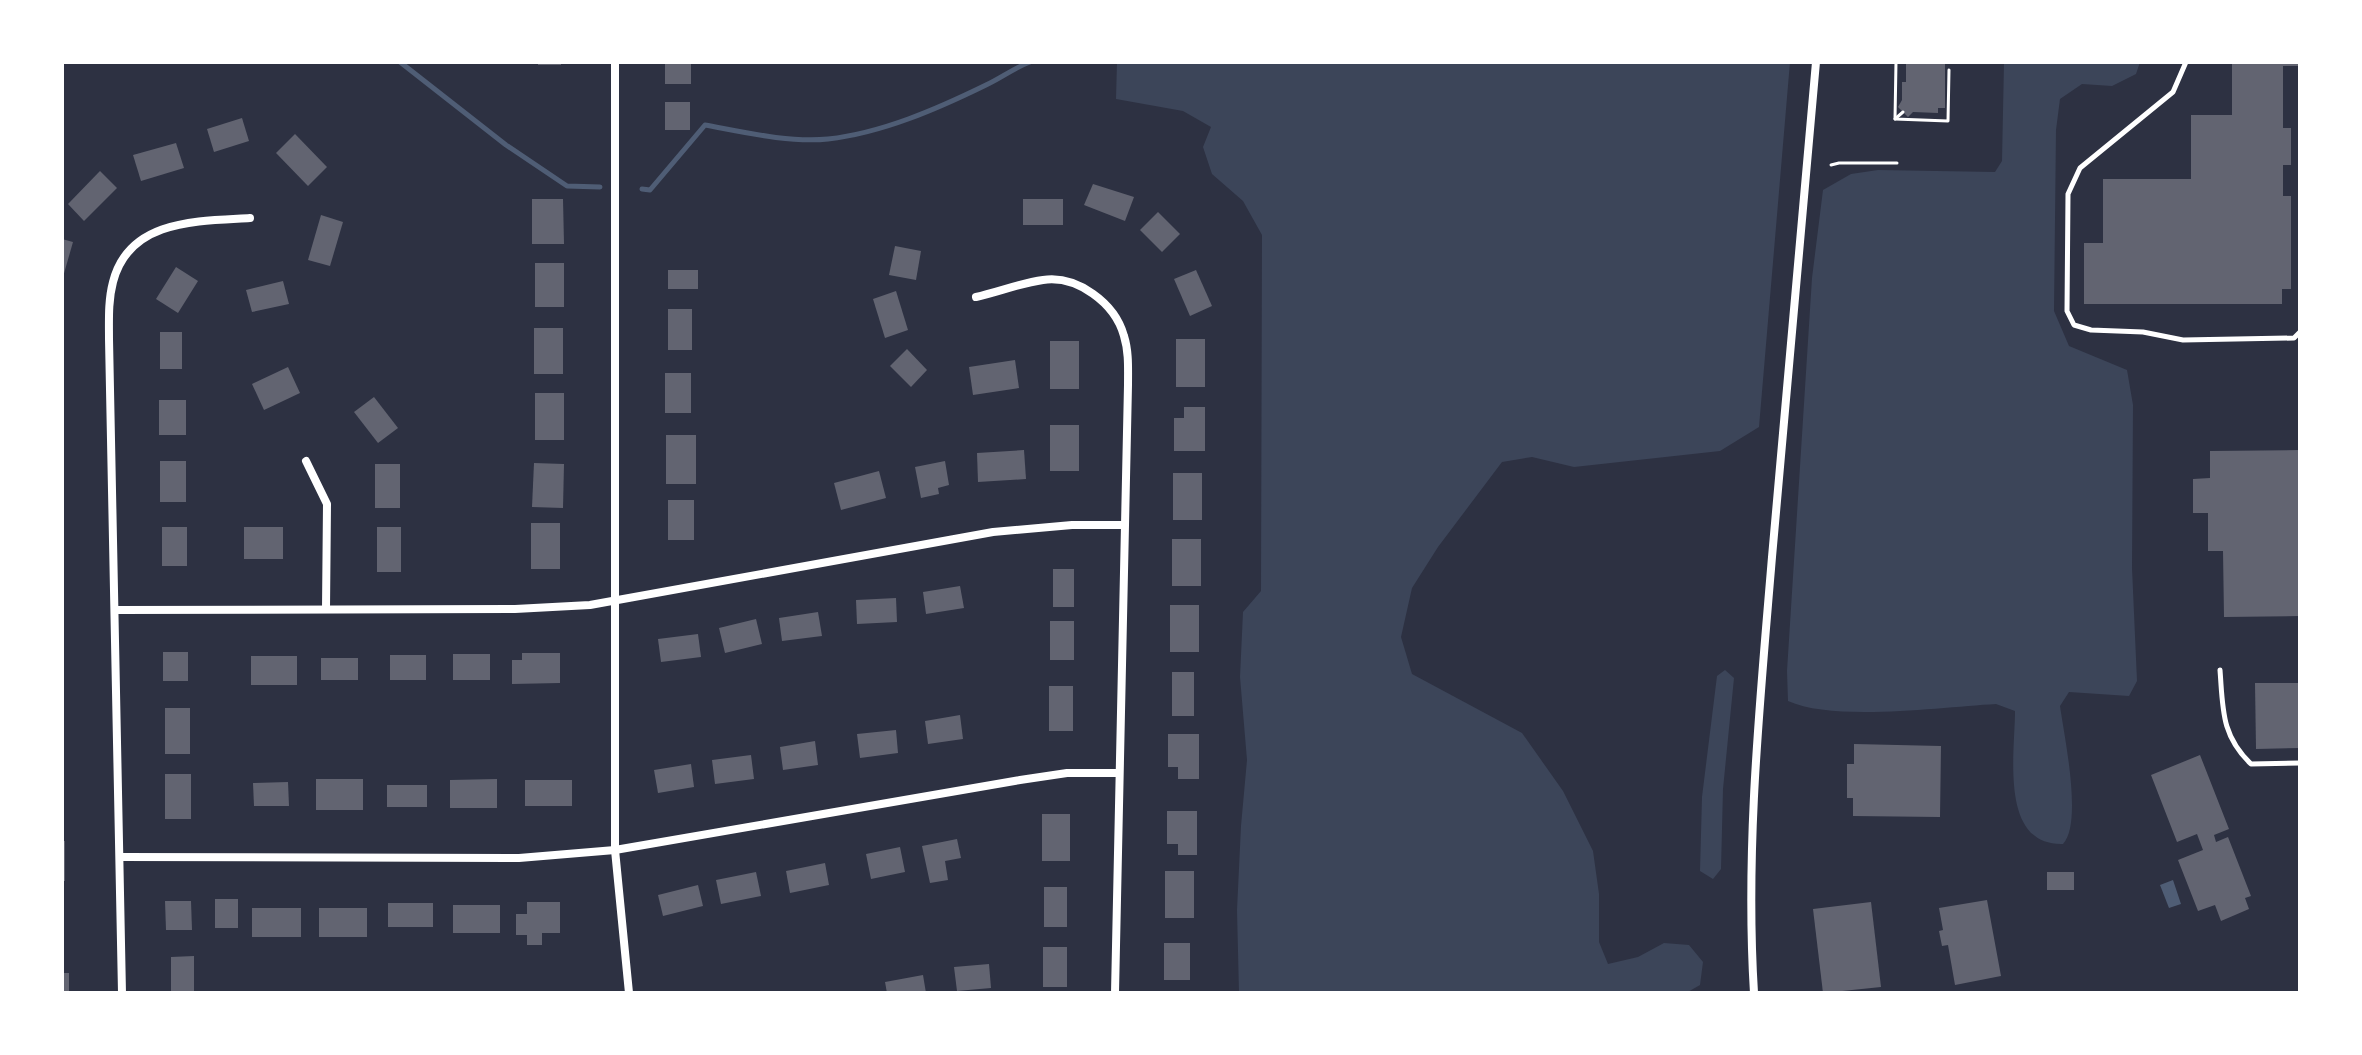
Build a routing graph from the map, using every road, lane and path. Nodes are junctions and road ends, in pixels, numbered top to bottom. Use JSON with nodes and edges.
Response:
{"nodes":[{"id":1,"x":615,"y":62,"type":"edge"},
{"id":2,"x":1816,"y":62,"type":"edge"},
{"id":3,"x":1896,"y":62,"type":"edge"},
{"id":4,"x":2186,"y":62,"type":"edge"},
{"id":5,"x":1949,"y":70,"type":"dead end"},
{"id":6,"x":1903,"y":112,"type":"dead end"},
{"id":7,"x":1895,"y":119,"type":"junction"},
{"id":8,"x":1897,"y":163,"type":"dead end"},
{"id":9,"x":1831,"y":165,"type":"dead end"},
{"id":10,"x":250,"y":218,"type":"dead end"},
{"id":11,"x":976,"y":297,"type":"dead end"},
{"id":12,"x":2300,"y":332,"type":"edge"},
{"id":13,"x":306,"y":461,"type":"dead end"},
{"id":14,"x":1124,"y":525,"type":"junction"},
{"id":15,"x":615,"y":601,"type":"junction"},
{"id":16,"x":326,"y":609,"type":"junction"},
{"id":17,"x":115,"y":610,"type":"junction"},
{"id":18,"x":2220,"y":670,"type":"dead end"},
{"id":19,"x":2300,"y":763,"type":"edge"},
{"id":20,"x":1119,"y":773,"type":"junction"},
{"id":21,"x":615,"y":850,"type":"junction"},
{"id":22,"x":120,"y":857,"type":"junction"},
{"id":23,"x":122,"y":993,"type":"edge"},
{"id":24,"x":629,"y":993,"type":"edge"},
{"id":25,"x":1115,"y":993,"type":"edge"},
{"id":26,"x":1754,"y":993,"type":"edge"}],
"edges":[{"from":1,"to":15,"type":"street"},
{"from":2,"to":26,"type":"street"},
{"from":3,"to":7,"type":"path"},
{"from":4,"to":12,"type":"lane"},
{"from":5,"to":7,"type":"path"},
{"from":6,"to":7,"type":"path"},
{"from":8,"to":9,"type":"path"},
{"from":10,"to":17,"type":"street"},
{"from":11,"to":14,"type":"street"},
{"from":13,"to":16,"type":"street"},
{"from":14,"to":15,"type":"street"},
{"from":14,"to":20,"type":"street"},
{"from":15,"to":16,"type":"street"},
{"from":15,"to":21,"type":"street"},
{"from":16,"to":17,"type":"street"},
{"from":17,"to":22,"type":"street"},
{"from":18,"to":19,"type":"lane"},
{"from":20,"to":21,"type":"street"},
{"from":20,"to":25,"type":"street"},
{"from":21,"to":22,"type":"street"},
{"from":21,"to":24,"type":"street"},
{"from":22,"to":23,"type":"street"}]}
